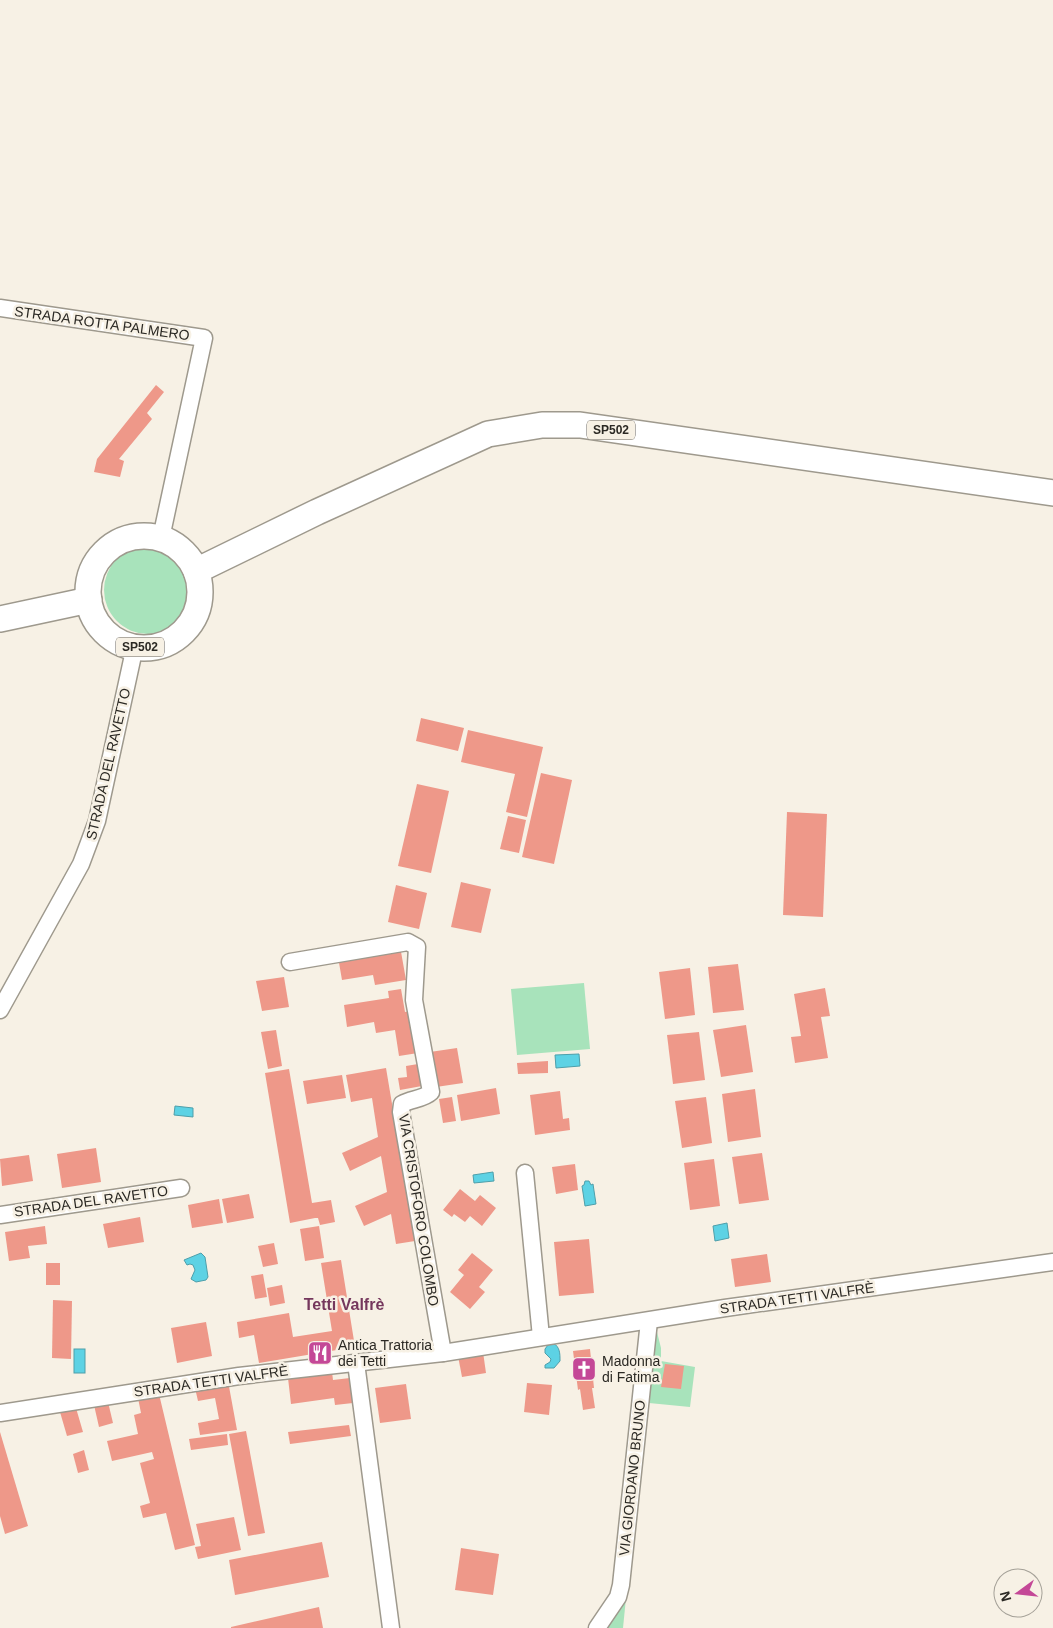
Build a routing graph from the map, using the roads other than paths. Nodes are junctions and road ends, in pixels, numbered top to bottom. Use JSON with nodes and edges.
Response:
{"nodes":[{"id":1,"x":0,"y":308,"type":"edge"},
{"id":2,"x":1053,"y":493,"type":"edge"},
{"id":3,"x":161,"y":538,"type":"junction"},
{"id":4,"x":196,"y":571,"type":"junction"},
{"id":5,"x":89,"y":600,"type":"junction"},
{"id":6,"x":0,"y":619,"type":"edge"},
{"id":7,"x":135,"y":646,"type":"junction"},
{"id":8,"x":290,"y":962,"type":"dead end"},
{"id":9,"x":0,"y":1010,"type":"edge"},
{"id":10,"x":525,"y":1173,"type":"dead end"},
{"id":11,"x":181,"y":1188,"type":"dead end"},
{"id":12,"x":0,"y":1214,"type":"edge"},
{"id":13,"x":1053,"y":1262,"type":"edge"},
{"id":14,"x":648,"y":1321,"type":"junction"},
{"id":15,"x":541,"y":1337,"type":"junction"},
{"id":16,"x":443,"y":1353,"type":"junction"},
{"id":17,"x":356,"y":1363,"type":"junction"},
{"id":18,"x":0,"y":1413,"type":"edge"},
{"id":19,"x":391,"y":1628,"type":"edge"},
{"id":20,"x":597,"y":1628,"type":"edge"}],
"edges":[{"from":1,"to":3,"type":"street","name":"STRADA ROTTA PALMERO"},
{"from":2,"to":4,"type":"main road","number":"SP502"},
{"from":3,"to":4,"type":"main road","number":"SP502"},
{"from":3,"to":5,"type":"main road","number":"SP502"},
{"from":4,"to":7,"type":"main road","number":"SP502"},
{"from":5,"to":6,"type":"main road"},
{"from":5,"to":7,"type":"main road","number":"SP502"},
{"from":7,"to":9,"type":"street","name":"STRADA DEL RAVETTO"},
{"from":8,"to":16,"type":"street","name":"VIA CRISTOFORO COLOMBO"},
{"from":10,"to":15,"type":"street"},
{"from":11,"to":12,"type":"street","name":"STRADA DEL RAVETTO"},
{"from":13,"to":14,"type":"street","name":"STRADA TETTI VALFRÈ"},
{"from":14,"to":15,"type":"street","name":"STRADA TETTI VALFRÈ"},
{"from":14,"to":20,"type":"street","name":"VIA GIORDANO BRUNO"},
{"from":15,"to":16,"type":"street","name":"STRADA TETTI VALFRÈ"},
{"from":16,"to":17,"type":"street","name":"STRADA TETTI VALFRÈ"},
{"from":17,"to":18,"type":"street","name":"STRADA TETTI VALFRÈ"},
{"from":17,"to":19,"type":"street"}]}
